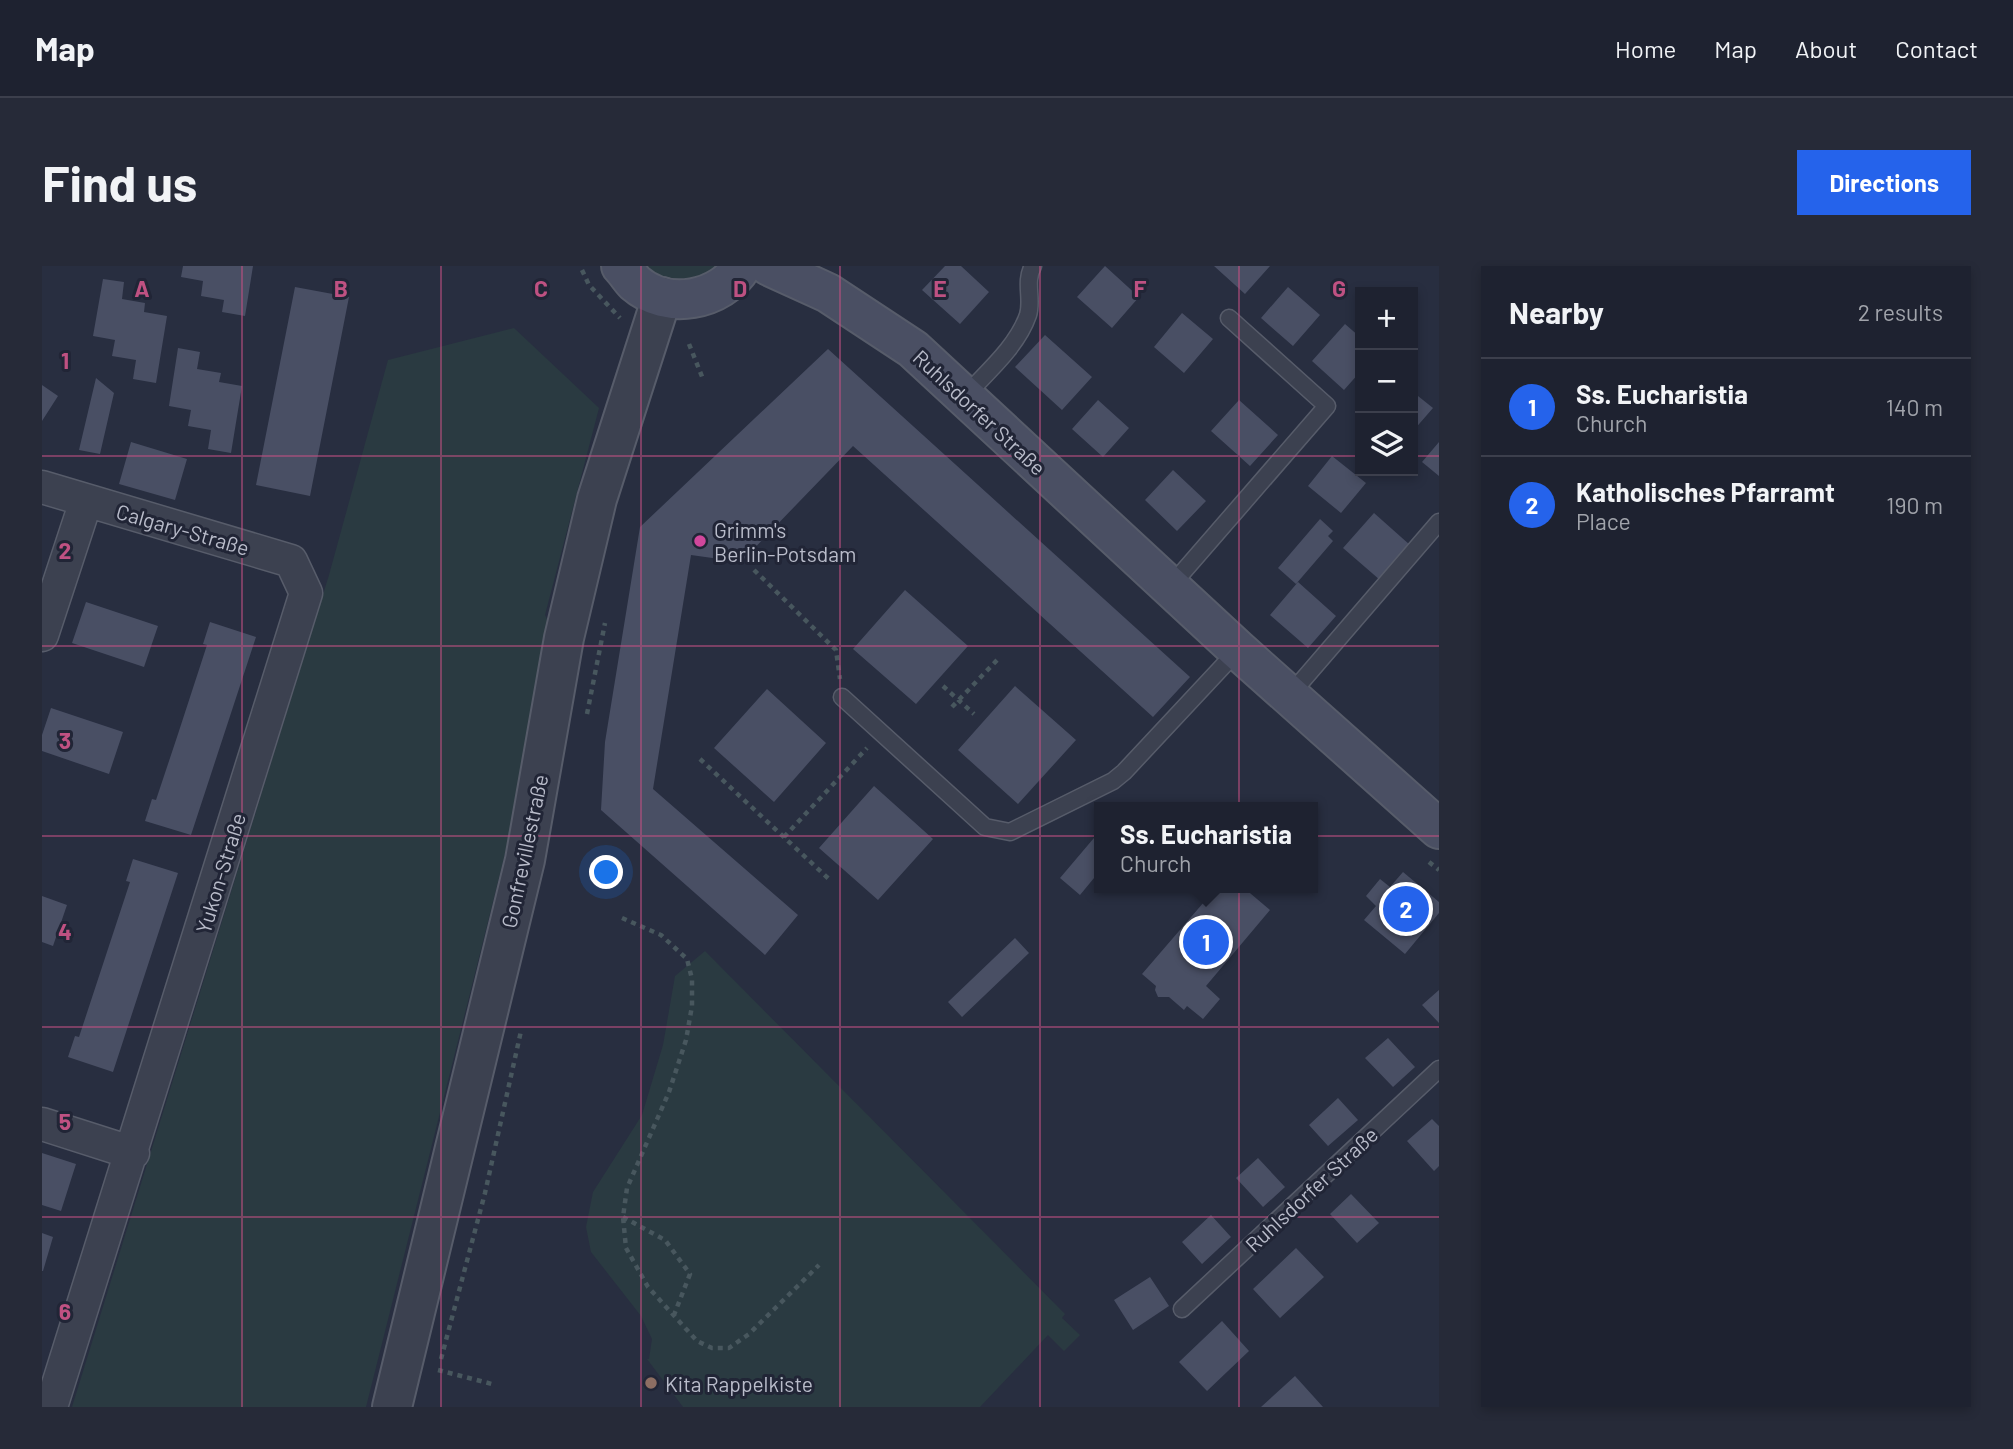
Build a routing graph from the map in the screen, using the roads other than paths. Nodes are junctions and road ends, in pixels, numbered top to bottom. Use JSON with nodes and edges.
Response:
{"nodes":[{"id":1,"x":621,"y":266,"type":"edge"},
{"id":2,"x":742,"y":266,"type":"edge"},
{"id":3,"x":769,"y":266,"type":"edge"},
{"id":4,"x":1033,"y":266,"type":"edge"},
{"id":5,"x":662,"y":297,"type":"junction"},
{"id":6,"x":1229,"y":318,"type":"dead end"},
{"id":7,"x":964,"y":397,"type":"junction"},
{"id":8,"x":42,"y":487,"type":"edge"},
{"id":9,"x":86,"y":500,"type":"junction"},
{"id":10,"x":1439,"y":522,"type":"edge"},
{"id":11,"x":1169,"y":588,"type":"junction"},
{"id":12,"x":306,"y":593,"type":"joint"},
{"id":13,"x":42,"y":635,"type":"edge"},
{"id":14,"x":1238,"y":650,"type":"junction"},
{"id":15,"x":1289,"y":696,"type":"junction"},
{"id":16,"x":842,"y":697,"type":"road end"},
{"id":17,"x":1439,"y":829,"type":"edge"},
{"id":18,"x":1439,"y":1069,"type":"edge"},
{"id":19,"x":42,"y":1124,"type":"edge"},
{"id":20,"x":133,"y":1153,"type":"junction"},
{"id":21,"x":1182,"y":1309,"type":"dead end"},
{"id":22,"x":51,"y":1407,"type":"edge"},
{"id":23,"x":392,"y":1407,"type":"edge"}],
"edges":[{"from":1,"to":5,"type":"main road"},
{"from":2,"to":5,"type":"main road"},
{"from":3,"to":7,"type":"main road","name":"Ruhlsdorfer Straße"},
{"from":4,"to":7,"type":"lane"},
{"from":5,"to":23,"type":"street","name":"Gonfrevillestraße"},
{"from":6,"to":11,"type":"lane"},
{"from":7,"to":11,"type":"main road","name":"Ruhlsdorfer Straße"},
{"from":8,"to":9,"type":"street","name":"Calgary-Straße"},
{"from":9,"to":12,"type":"street","name":"Calgary-Straße"},
{"from":9,"to":13,"type":"street"},
{"from":10,"to":15,"type":"lane"},
{"from":11,"to":14,"type":"main road","name":"Ruhlsdorfer Straße"},
{"from":12,"to":20,"type":"street","name":"Yukon-Straße"},
{"from":14,"to":15,"type":"main road","name":"Ruhlsdorfer Straße"},
{"from":14,"to":16,"type":"lane"},
{"from":15,"to":17,"type":"main road","name":"Ruhlsdorfer Straße"},
{"from":18,"to":21,"type":"lane","name":"Ruhlsdorfer Straße"},
{"from":19,"to":20,"type":"street"},
{"from":20,"to":22,"type":"street","name":"Yukon-Straße"}]}
